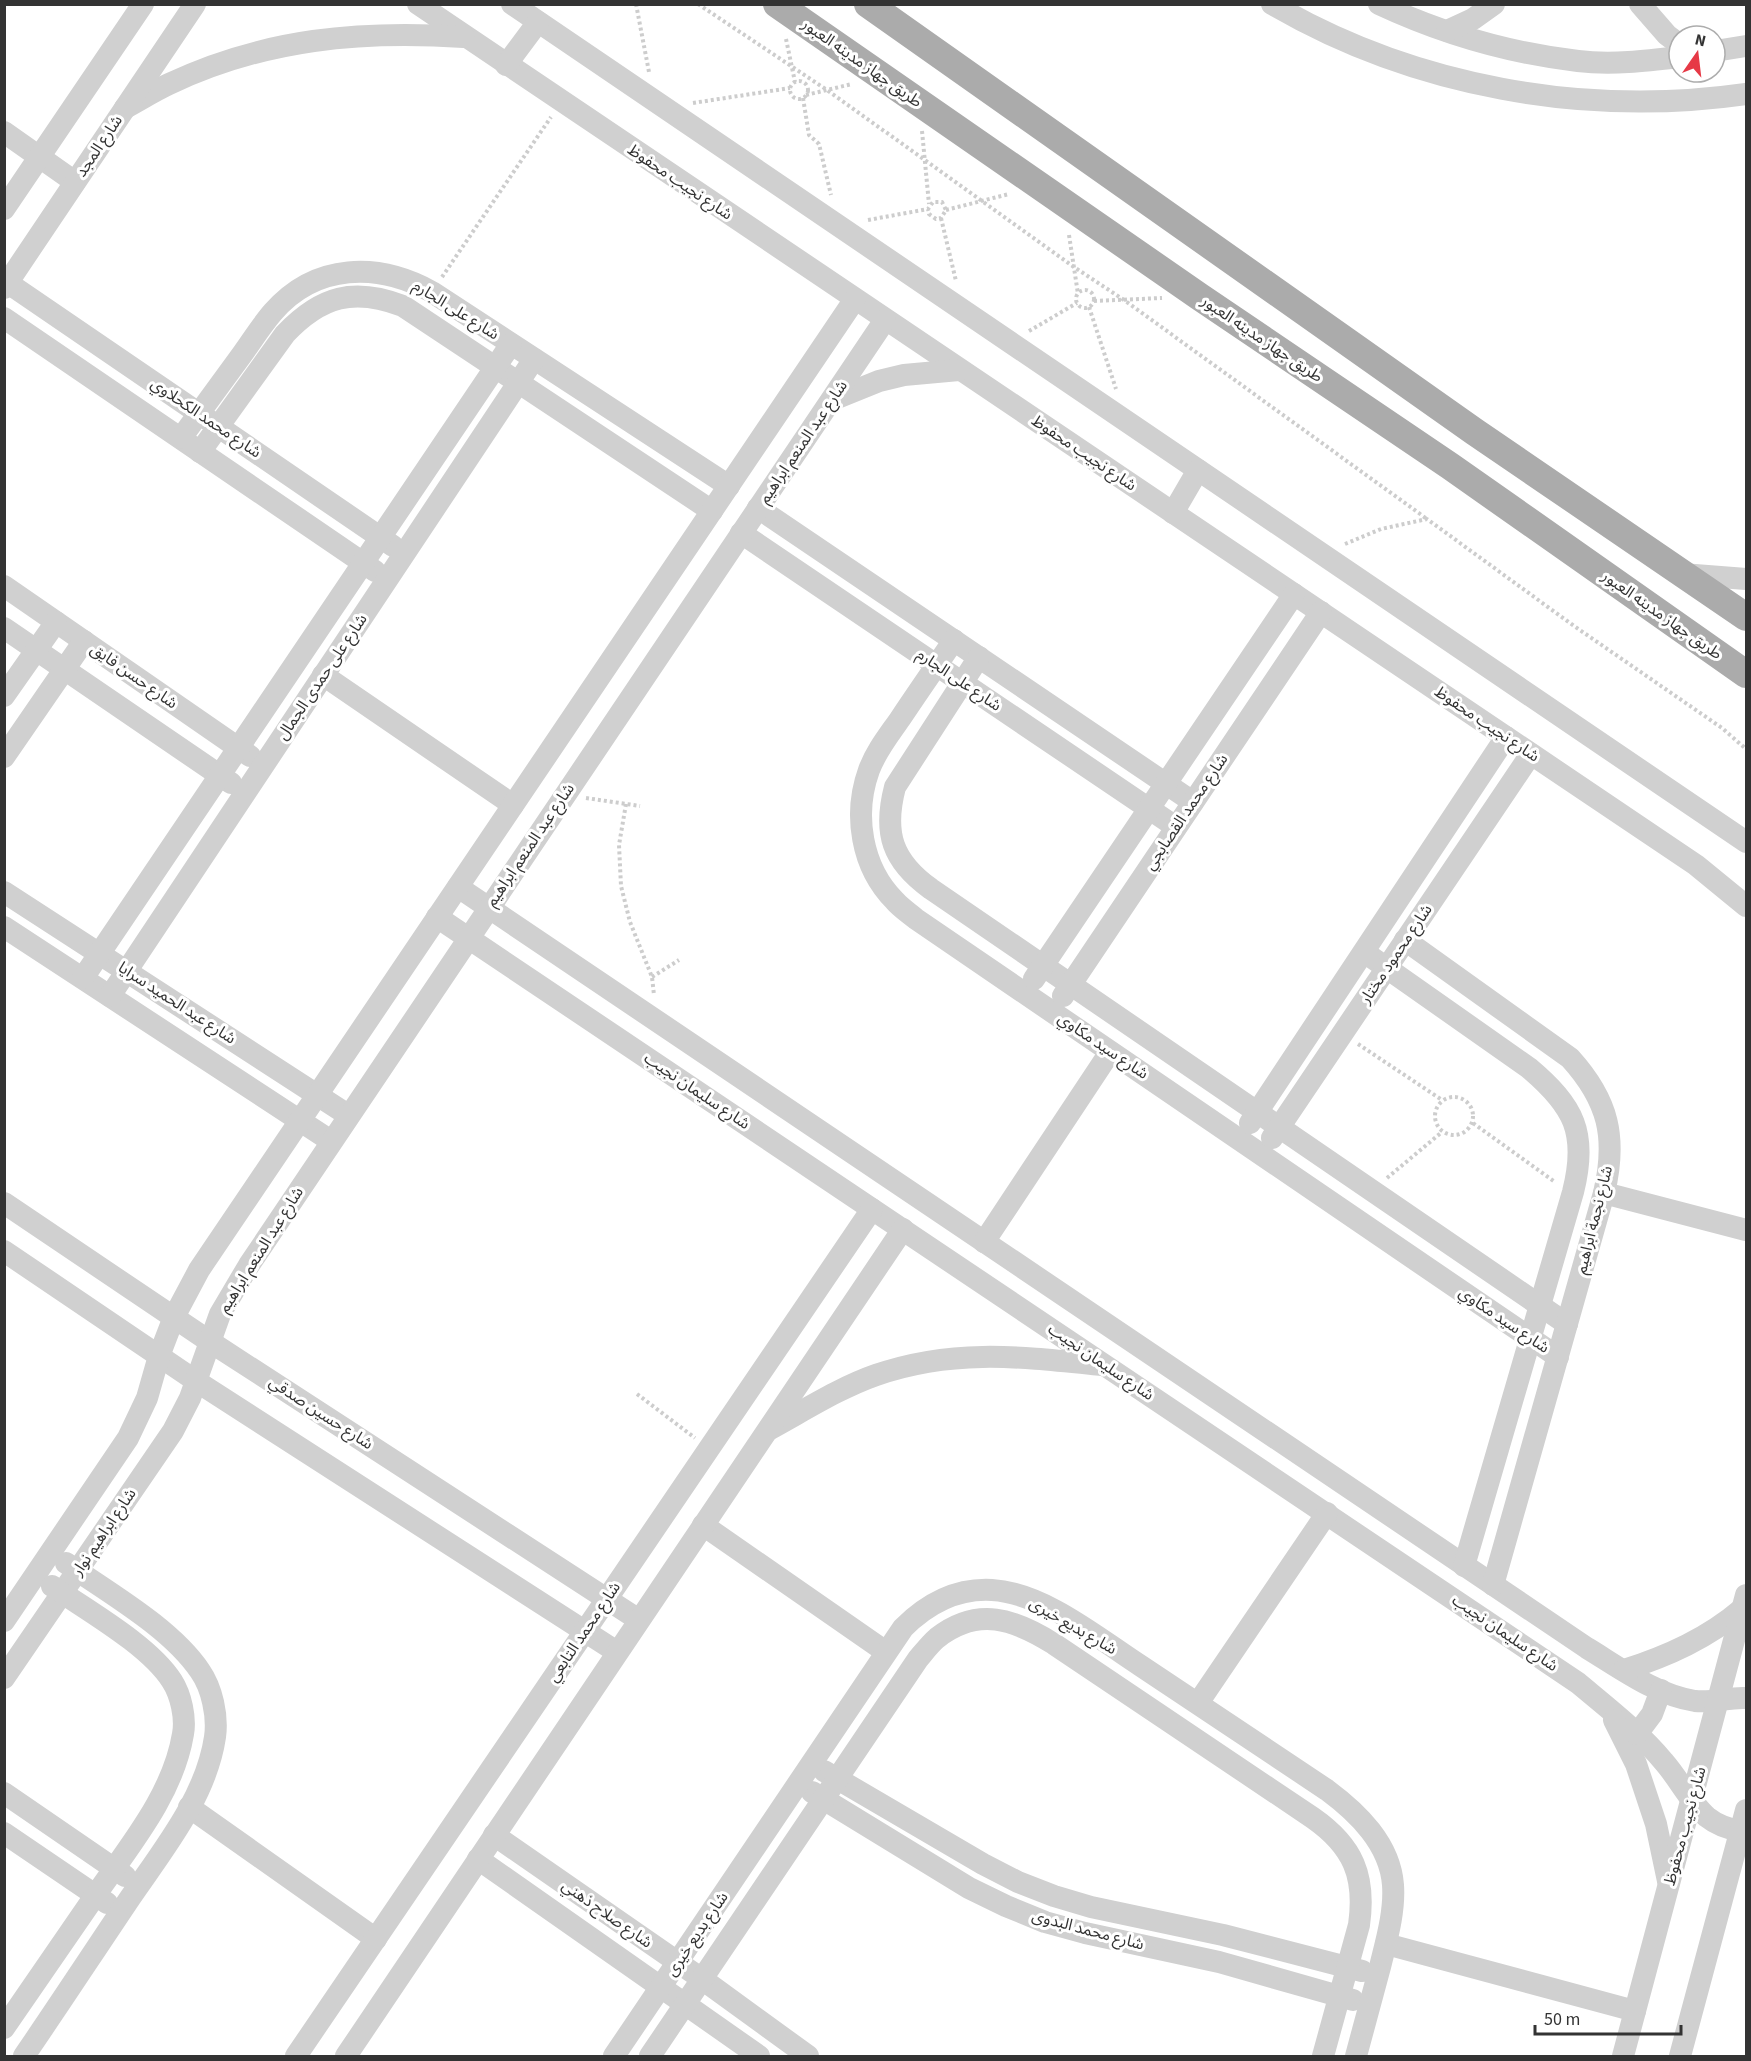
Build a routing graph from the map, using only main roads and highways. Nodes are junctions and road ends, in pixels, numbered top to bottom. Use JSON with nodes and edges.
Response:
{"nodes":[{"id":1,"x":868,"y":4,"type":"edge"},
{"id":2,"x":789,"y":8,"type":"edge"},
{"id":3,"x":1475,"y":432,"type":"junction"},
{"id":4,"x":1450,"y":466,"type":"junction"},
{"id":5,"x":1746,"y":617,"type":"edge"},
{"id":6,"x":1746,"y":674,"type":"edge"}],
"edges":[{"from":1,"to":3,"type":"main road"},
{"from":2,"to":4,"type":"main road","name":"طريق جهاز مدينه العبور"},
{"from":3,"to":4,"type":"main road"},
{"from":3,"to":5,"type":"main road"},
{"from":4,"to":6,"type":"main road","name":"طريق جهاز مدينه العبور"}]}
